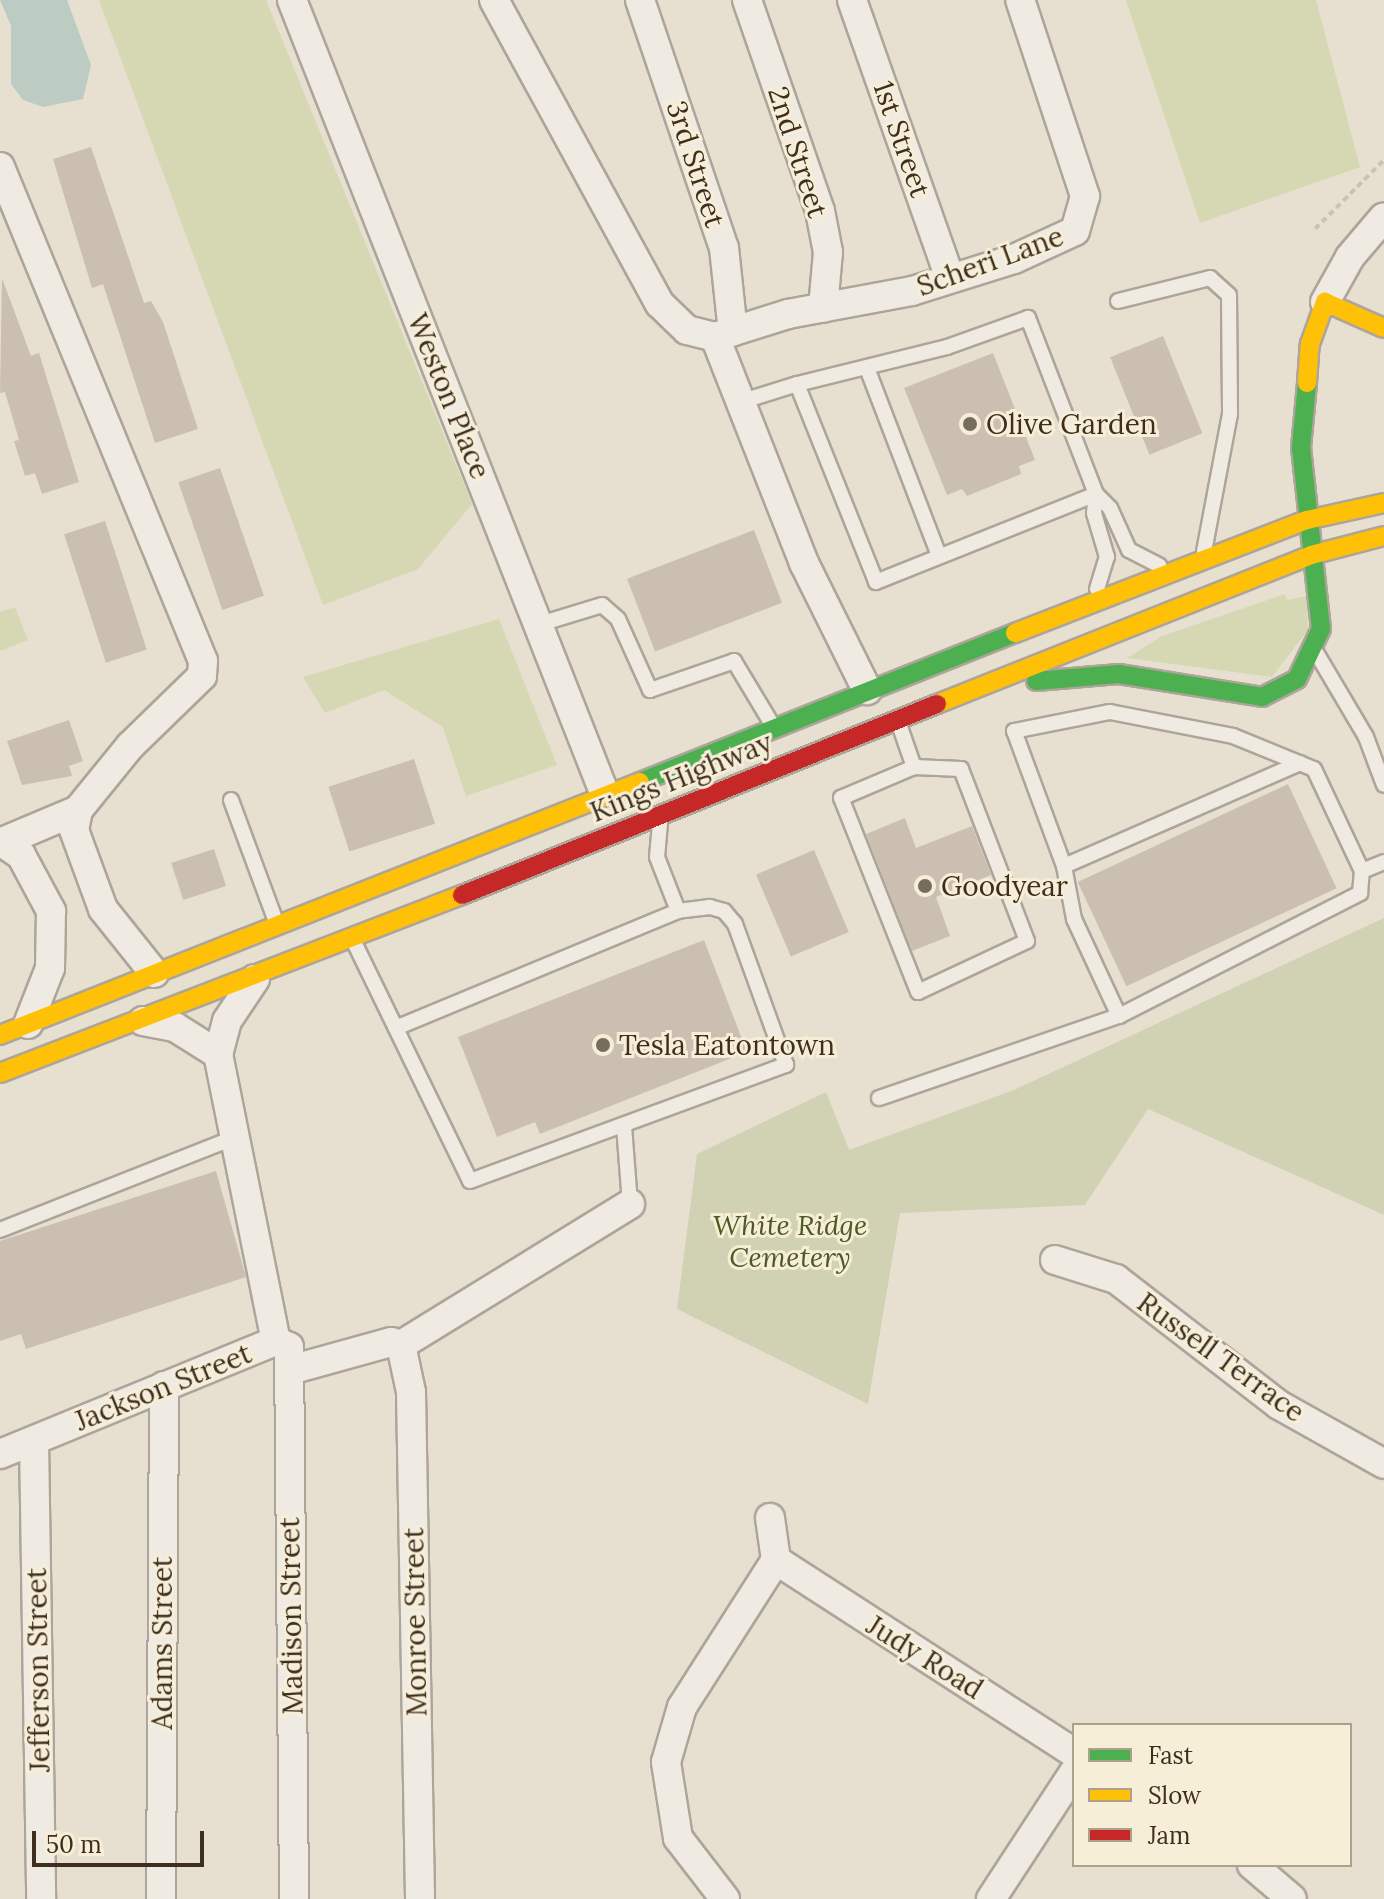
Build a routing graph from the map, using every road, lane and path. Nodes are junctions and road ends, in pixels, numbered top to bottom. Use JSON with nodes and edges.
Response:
{"nodes":[{"id":1,"x":292,"y":0,"type":"edge"},
{"id":2,"x":494,"y":0,"type":"edge"},
{"id":3,"x":640,"y":0,"type":"edge"},
{"id":4,"x":747,"y":0,"type":"edge"},
{"id":5,"x":852,"y":0,"type":"edge"},
{"id":6,"x":1020,"y":0,"type":"edge"},
{"id":7,"x":1384,"y":160,"type":"edge"},
{"id":8,"x":0,"y":167,"type":"edge"},
{"id":9,"x":1384,"y":217,"type":"edge"},
{"id":10,"x":1315,"y":229,"type":"dead end"},
{"id":11,"x":950,"y":278,"type":"junction"},
{"id":12,"x":1118,"y":301,"type":"dead end"},
{"id":13,"x":1325,"y":302,"type":"junction"},
{"id":14,"x":823,"y":308,"type":"junction"},
{"id":15,"x":1384,"y":328,"type":"edge"},
{"id":16,"x":724,"y":334,"type":"junction"},
{"id":17,"x":867,"y":368,"type":"junction"},
{"id":18,"x":797,"y":384,"type":"junction"},
{"id":19,"x":740,"y":402,"type":"junction"},
{"id":20,"x":1096,"y":494,"type":"junction"},
{"id":21,"x":1384,"y":503,"type":"edge"},
{"id":22,"x":1307,"y":520,"type":"junction"},
{"id":23,"x":1384,"y":536,"type":"edge"},
{"id":24,"x":1311,"y":555,"type":"junction"},
{"id":25,"x":939,"y":556,"type":"junction"},
{"id":26,"x":1195,"y":563,"type":"junction"},
{"id":27,"x":1078,"y":608,"type":"junction"},
{"id":28,"x":540,"y":624,"type":"junction"},
{"id":29,"x":1315,"y":652,"type":"junction"},
{"id":30,"x":867,"y":690,"type":"junction"},
{"id":31,"x":941,"y":702,"type":"junction"},
{"id":32,"x":897,"y":720,"type":"junction"},
{"id":33,"x":773,"y":726,"type":"junction"},
{"id":34,"x":1300,"y":763,"type":"junction"},
{"id":35,"x":914,"y":767,"type":"junction"},
{"id":36,"x":1384,"y":785,"type":"edge"},
{"id":37,"x":604,"y":792,"type":"junction"},
{"id":38,"x":231,"y":800,"type":"dead end"},
{"id":39,"x":78,"y":810,"type":"junction"},
{"id":40,"x":661,"y":816,"type":"junction"},
{"id":41,"x":2,"y":843,"type":"edge"},
{"id":42,"x":1384,"y":862,"type":"edge"},
{"id":43,"x":1064,"y":866,"type":"junction"},
{"id":44,"x":1362,"y":871,"type":"junction"},
{"id":45,"x":678,"y":911,"type":"junction"},
{"id":46,"x":277,"y":924,"type":"junction"},
{"id":47,"x":353,"y":940,"type":"junction"},
{"id":48,"x":154,"y":973,"type":"junction"},
{"id":49,"x":255,"y":979,"type":"junction"},
{"id":50,"x":1119,"y":1016,"type":"junction"},
{"id":51,"x":139,"y":1021,"type":"junction"},
{"id":52,"x":28,"y":1024,"type":"junction"},
{"id":53,"x":396,"y":1028,"type":"junction"},
{"id":54,"x":0,"y":1035,"type":"edge"},
{"id":55,"x":218,"y":1054,"type":"junction"},
{"id":56,"x":0,"y":1073,"type":"edge"},
{"id":57,"x":879,"y":1098,"type":"dead end"},
{"id":58,"x":624,"y":1126,"type":"junction"},
{"id":59,"x":236,"y":1137,"type":"junction"},
{"id":60,"x":630,"y":1204,"type":"joint"},
{"id":61,"x":0,"y":1230,"type":"edge"},
{"id":62,"x":1055,"y":1260,"type":"dead end"},
{"id":63,"x":276,"y":1341,"type":"junction"},
{"id":64,"x":401,"y":1345,"type":"junction"},
{"id":65,"x":290,"y":1370,"type":"junction"},
{"id":66,"x":164,"y":1386,"type":"junction"},
{"id":67,"x":34,"y":1441,"type":"junction"},
{"id":68,"x":0,"y":1454,"type":"edge"},
{"id":69,"x":1384,"y":1464,"type":"edge"},
{"id":70,"x":770,"y":1518,"type":"dead end"},
{"id":71,"x":776,"y":1560,"type":"junction"},
{"id":72,"x":1072,"y":1752,"type":"edge"},
{"id":73,"x":1072,"y":1775,"type":"edge"},
{"id":74,"x":1254,"y":1867,"type":"edge"},
{"id":75,"x":41,"y":1899,"type":"edge"},
{"id":76,"x":161,"y":1899,"type":"edge"},
{"id":77,"x":294,"y":1899,"type":"edge"},
{"id":78,"x":420,"y":1899,"type":"edge"},
{"id":79,"x":725,"y":1899,"type":"edge"},
{"id":80,"x":991,"y":1899,"type":"edge"},
{"id":81,"x":1292,"y":1899,"type":"edge"}],
"edges":[{"from":1,"to":28,"type":"street","name":"Weston Place"},
{"from":2,"to":16,"type":"street"},
{"from":3,"to":16,"type":"street","name":"3rd Street"},
{"from":4,"to":14,"type":"street","name":"2nd Street"},
{"from":5,"to":11,"type":"street","name":"1st Street"},
{"from":6,"to":11,"type":"street","name":"Scheri Lane"},
{"from":7,"to":10,"type":"path"},
{"from":8,"to":39,"type":"street"},
{"from":9,"to":13,"type":"street"},
{"from":11,"to":14,"type":"street","name":"Scheri Lane"},
{"from":12,"to":26,"type":"lane"},
{"from":13,"to":15,"type":"main road"},
{"from":13,"to":22,"type":"main road"},
{"from":14,"to":16,"type":"street","name":"Scheri Lane"},
{"from":16,"to":19,"type":"street"},
{"from":17,"to":18,"type":"lane"},
{"from":17,"to":20,"type":"lane"},
{"from":17,"to":25,"type":"lane"},
{"from":18,"to":19,"type":"lane"},
{"from":18,"to":25,"type":"lane"},
{"from":19,"to":30,"type":"street"},
{"from":20,"to":25,"type":"lane"},
{"from":20,"to":26,"type":"lane"},
{"from":20,"to":27,"type":"lane"},
{"from":21,"to":22,"type":"main road","name":"Kings Highway"},
{"from":22,"to":24,"type":"main road"},
{"from":22,"to":26,"type":"main road","name":"Kings Highway"},
{"from":23,"to":24,"type":"main road","name":"Kings Highway"},
{"from":24,"to":29,"type":"main road"},
{"from":24,"to":31,"type":"main road","name":"Kings Highway"},
{"from":26,"to":27,"type":"main road","name":"Kings Highway"},
{"from":27,"to":30,"type":"main road","name":"Kings Highway"},
{"from":28,"to":33,"type":"lane"},
{"from":28,"to":37,"type":"street","name":"Weston Place"},
{"from":29,"to":31,"type":"main road"},
{"from":29,"to":36,"type":"lane"},
{"from":30,"to":33,"type":"main road","name":"Kings Highway"},
{"from":31,"to":32,"type":"main road","name":"Kings Highway"},
{"from":32,"to":35,"type":"lane"},
{"from":32,"to":40,"type":"main road","name":"Kings Highway"},
{"from":33,"to":37,"type":"main road","name":"Kings Highway"},
{"from":34,"to":43,"type":"lane"},
{"from":34,"to":43,"type":"lane"},
{"from":34,"to":44,"type":"lane"},
{"from":35,"to":35,"type":"lane"},
{"from":37,"to":46,"type":"main road","name":"Kings Highway"},
{"from":38,"to":46,"type":"lane"},
{"from":39,"to":41,"type":"street"},
{"from":39,"to":48,"type":"street"},
{"from":40,"to":45,"type":"lane"},
{"from":40,"to":47,"type":"main road","name":"Kings Highway"},
{"from":41,"to":52,"type":"street"},
{"from":42,"to":44,"type":"lane"},
{"from":43,"to":50,"type":"lane"},
{"from":44,"to":50,"type":"lane"},
{"from":45,"to":53,"type":"lane"},
{"from":45,"to":58,"type":"lane"},
{"from":46,"to":48,"type":"main road","name":"Kings Highway"},
{"from":47,"to":49,"type":"main road","name":"Kings Highway"},
{"from":47,"to":53,"type":"lane"},
{"from":48,"to":52,"type":"main road","name":"Kings Highway"},
{"from":49,"to":51,"type":"main road","name":"Kings Highway"},
{"from":49,"to":55,"type":"street"},
{"from":50,"to":57,"type":"lane"},
{"from":51,"to":55,"type":"street"},
{"from":51,"to":56,"type":"main road","name":"Kings Highway"},
{"from":52,"to":54,"type":"main road","name":"Kings Highway"},
{"from":53,"to":58,"type":"lane"},
{"from":55,"to":59,"type":"street","name":"Jackson Street"},
{"from":58,"to":60,"type":"lane"},
{"from":59,"to":61,"type":"lane"},
{"from":59,"to":63,"type":"street","name":"Jackson Street"},
{"from":60,"to":64,"type":"street","name":"Jackson Street"},
{"from":62,"to":69,"type":"street","name":"Russell Terrace"},
{"from":63,"to":65,"type":"street","name":"Madison Street"},
{"from":63,"to":66,"type":"street","name":"Jackson Street"},
{"from":64,"to":65,"type":"street","name":"Jackson Street"},
{"from":64,"to":78,"type":"street","name":"Monroe Street"},
{"from":65,"to":77,"type":"street","name":"Madison Street"},
{"from":66,"to":67,"type":"street","name":"Jackson Street"},
{"from":66,"to":76,"type":"street","name":"Adams Street"},
{"from":67,"to":68,"type":"street","name":"Jackson Street"},
{"from":67,"to":75,"type":"street","name":"Jefferson Street"},
{"from":70,"to":71,"type":"street"},
{"from":71,"to":72,"type":"street","name":"Judy Road"},
{"from":71,"to":79,"type":"street"},
{"from":73,"to":80,"type":"street"},
{"from":74,"to":81,"type":"street"}]}
